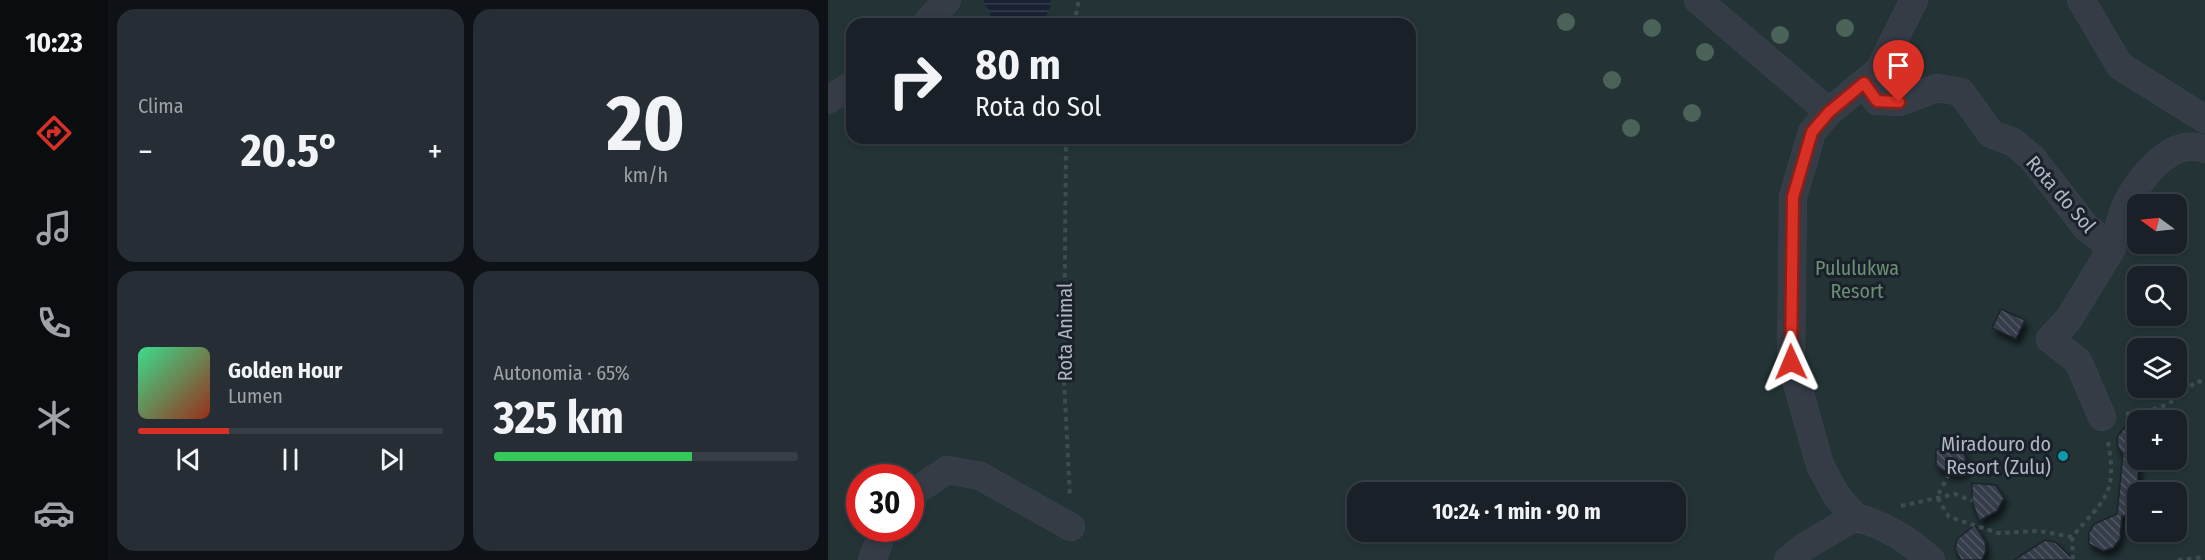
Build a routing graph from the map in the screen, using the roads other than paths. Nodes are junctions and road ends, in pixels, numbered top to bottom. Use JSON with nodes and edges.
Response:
{"nodes":[{"id":1,"x":947,"y":0,"type":"edge"},
{"id":2,"x":1698,"y":0,"type":"edge"},
{"id":3,"x":1914,"y":0,"type":"edge"},
{"id":4,"x":2081,"y":0,"type":"edge"},
{"id":5,"x":931,"y":18,"type":"edge"},
{"id":6,"x":1864,"y":83,"type":"junction"},
{"id":7,"x":846,"y":89,"type":"edge"},
{"id":8,"x":828,"y":100,"type":"edge"},
{"id":9,"x":1829,"y":112,"type":"junction"},
{"id":10,"x":2205,"y":119,"type":"edge"},
{"id":11,"x":2205,"y":149,"type":"edge"},
{"id":12,"x":2112,"y":248,"type":"junction"},
{"id":13,"x":2102,"y":417,"type":"road end"},
{"id":14,"x":924,"y":486,"type":"edge"},
{"id":15,"x":1855,"y":517,"type":"junction"},
{"id":16,"x":1071,"y":527,"type":"road end"},
{"id":17,"x":879,"y":542,"type":"edge"},
{"id":18,"x":872,"y":560,"type":"edge"},
{"id":19,"x":1788,"y":560,"type":"edge"},
{"id":20,"x":1931,"y":560,"type":"edge"}],
"edges":[{"from":1,"to":5,"type":"street"},
{"from":2,"to":9,"type":"street"},
{"from":3,"to":6,"type":"street"},
{"from":4,"to":10,"type":"street"},
{"from":6,"to":9,"type":"street"},
{"from":6,"to":12,"type":"street","name":"Rota do Sol"},
{"from":7,"to":8,"type":"street"},
{"from":9,"to":15,"type":"street"},
{"from":11,"to":12,"type":"street","name":"Rota do Sol"},
{"from":12,"to":13,"type":"street","name":"Rota do Sol"},
{"from":14,"to":16,"type":"street"},
{"from":15,"to":19,"type":"street"},
{"from":15,"to":20,"type":"street"},
{"from":17,"to":18,"type":"street"}]}
